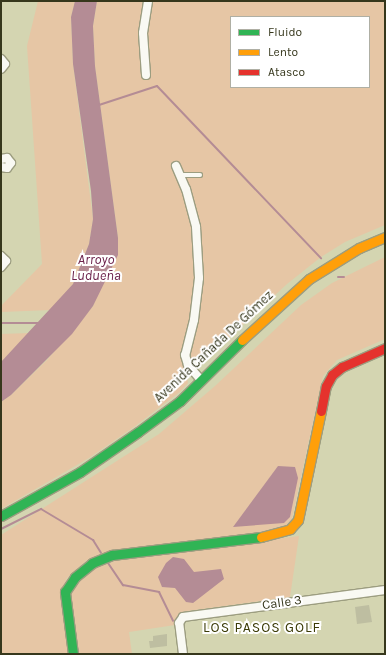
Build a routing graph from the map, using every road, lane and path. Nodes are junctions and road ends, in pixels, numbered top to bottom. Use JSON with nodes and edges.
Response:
{"nodes":[{"id":1,"x":148,"y":1,"type":"edge"},
{"id":2,"x":1,"y":59,"type":"edge"},
{"id":3,"x":1,"y":69,"type":"edge"},
{"id":4,"x":146,"y":75,"type":"dead end"},
{"id":5,"x":1,"y":159,"type":"edge"},
{"id":6,"x":176,"y":166,"type":"dead end"},
{"id":7,"x":1,"y":167,"type":"edge"},
{"id":8,"x":180,"y":175,"type":"junction"},
{"id":9,"x":200,"y":175,"type":"dead end"},
{"id":10,"x":385,"y":237,"type":"edge"},
{"id":11,"x":1,"y":256,"type":"edge"},
{"id":12,"x":1,"y":267,"type":"edge"},
{"id":13,"x":385,"y":348,"type":"edge"},
{"id":14,"x":201,"y":380,"type":"junction"},
{"id":15,"x":1,"y":516,"type":"edge"},
{"id":16,"x":385,"y":590,"type":"edge"},
{"id":17,"x":73,"y":654,"type":"edge"},
{"id":18,"x":183,"y":654,"type":"edge"}],
"edges":[{"from":1,"to":4,"type":"street"},
{"from":2,"to":3,"type":"street"},
{"from":5,"to":7,"type":"street"},
{"from":6,"to":8,"type":"street"},
{"from":8,"to":9,"type":"lane"},
{"from":8,"to":14,"type":"street"},
{"from":10,"to":14,"type":"street","name":"Avenida Cañada De Gómez"},
{"from":11,"to":12,"type":"street"},
{"from":13,"to":17,"type":"street"},
{"from":14,"to":15,"type":"street","name":"Avenida Cañada De Gómez"},
{"from":16,"to":18,"type":"street","name":"Calle 3"}]}
